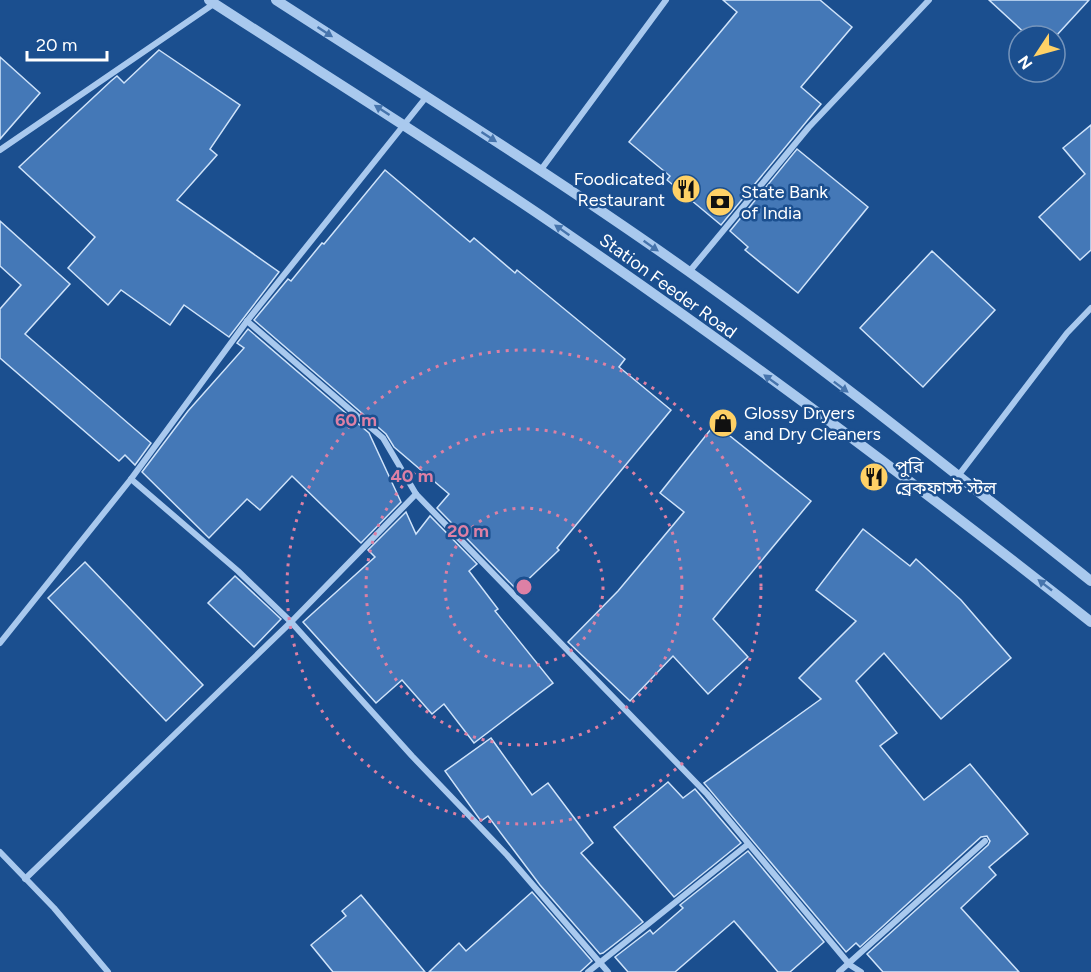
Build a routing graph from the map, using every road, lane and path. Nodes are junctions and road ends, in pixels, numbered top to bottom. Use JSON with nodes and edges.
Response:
{"nodes":[{"id":1,"x":276,"y":0,"type":"edge"},
{"id":2,"x":666,"y":0,"type":"edge"},
{"id":3,"x":930,"y":0,"type":"edge"},
{"id":4,"x":214,"y":1,"type":"edge"},
{"id":5,"x":427,"y":96,"type":"junction"},
{"id":6,"x":405,"y":125,"type":"junction"},
{"id":7,"x":0,"y":150,"type":"edge"},
{"id":8,"x":540,"y":171,"type":"junction"},
{"id":9,"x":689,"y":272,"type":"junction"},
{"id":10,"x":1091,"y":308,"type":"edge"},
{"id":11,"x":247,"y":321,"type":"junction"},
{"id":12,"x":958,"y":476,"type":"junction"},
{"id":13,"x":131,"y":479,"type":"junction"},
{"id":14,"x":416,"y":494,"type":"junction"},
{"id":15,"x":1091,"y":581,"type":"edge"},
{"id":16,"x":291,"y":622,"type":"junction"},
{"id":17,"x":1091,"y":622,"type":"edge"},
{"id":18,"x":0,"y":643,"type":"edge"},
{"id":19,"x":985,"y":841,"type":"dead end"},
{"id":20,"x":747,"y":845,"type":"junction"},
{"id":21,"x":0,"y":852,"type":"edge"},
{"id":22,"x":25,"y":879,"type":"junction"},
{"id":23,"x":600,"y":962,"type":"junction"},
{"id":24,"x":850,"y":965,"type":"junction"},
{"id":25,"x":108,"y":972,"type":"edge"},
{"id":26,"x":588,"y":972,"type":"edge"},
{"id":27,"x":608,"y":972,"type":"edge"},
{"id":28,"x":839,"y":972,"type":"edge"},
{"id":29,"x":861,"y":972,"type":"edge"}],
"edges":[{"from":1,"to":5,"type":"street","name":"Station Feeder Road","one_way":true},
{"from":2,"to":8,"type":"street"},
{"from":3,"to":9,"type":"street"},
{"from":6,"to":4,"type":"street","name":"Station Feeder Road","one_way":true},
{"from":4,"to":7,"type":"street"},
{"from":5,"to":6,"type":"street"},
{"from":5,"to":8,"type":"street","name":"Station Feeder Road","one_way":true},
{"from":6,"to":11,"type":"street"},
{"from":17,"to":6,"type":"street","name":"Station Feeder Road","one_way":true},
{"from":8,"to":9,"type":"street","name":"Station Feeder Road","one_way":true},
{"from":9,"to":12,"type":"street","name":"Station Feeder Road","one_way":true},
{"from":10,"to":12,"type":"street"},
{"from":11,"to":13,"type":"street"},
{"from":11,"to":14,"type":"street"},
{"from":12,"to":15,"type":"street","name":"Station Feeder Road"},
{"from":13,"to":16,"type":"street"},
{"from":13,"to":18,"type":"street"},
{"from":14,"to":16,"type":"street"},
{"from":14,"to":20,"type":"street"},
{"from":16,"to":22,"type":"street"},
{"from":16,"to":23,"type":"street"},
{"from":19,"to":24,"type":"street"},
{"from":20,"to":23,"type":"street"},
{"from":20,"to":24,"type":"street"},
{"from":21,"to":22,"type":"street"},
{"from":22,"to":25,"type":"street"},
{"from":23,"to":26,"type":"street"},
{"from":23,"to":27,"type":"street"},
{"from":24,"to":28,"type":"street"},
{"from":24,"to":29,"type":"street"}]}
